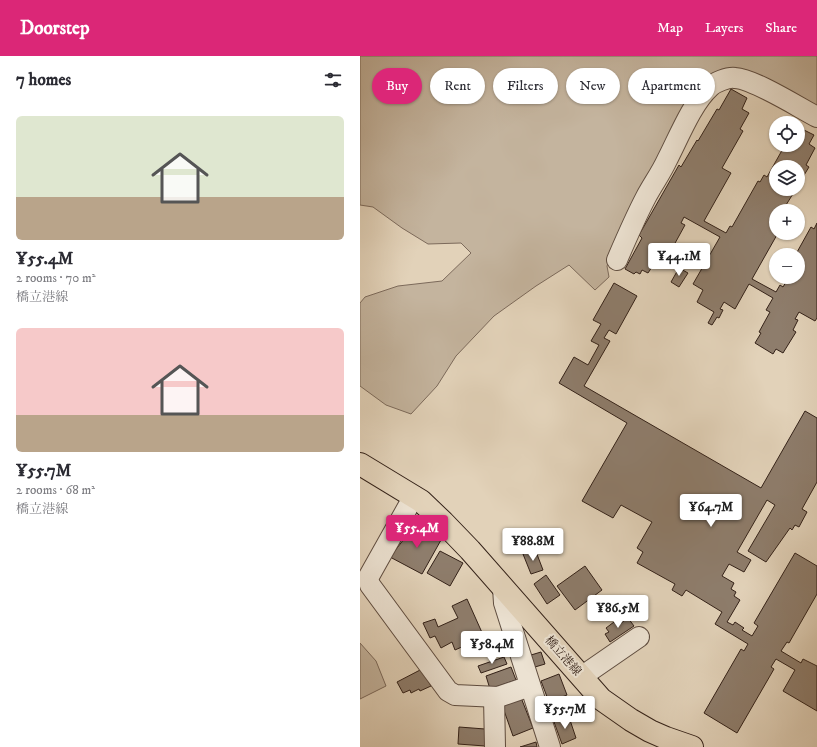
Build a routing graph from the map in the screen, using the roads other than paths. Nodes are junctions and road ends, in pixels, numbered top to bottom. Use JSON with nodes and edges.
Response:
{"nodes":[{"id":1,"x":817,"y":117,"type":"edge"},
{"id":2,"x":617,"y":260,"type":"dead end"},
{"id":3,"x":360,"y":464,"type":"edge"},
{"id":4,"x":414,"y":496,"type":"junction"},
{"id":5,"x":504,"y":588,"type":"junction"},
{"id":6,"x":638,"y":637,"type":"dead end"},
{"id":7,"x":581,"y":677,"type":"junction"},
{"id":8,"x":530,"y":686,"type":"junction"},
{"id":9,"x":494,"y":697,"type":"junction"},
{"id":10,"x":495,"y":747,"type":"edge"},
{"id":11,"x":550,"y":747,"type":"edge"},
{"id":12,"x":692,"y":747,"type":"edge"}],
"edges":[{"from":1,"to":2,"type":"street"},
{"from":3,"to":4,"type":"main road","name":"橋立港線"},
{"from":4,"to":5,"type":"main road","name":"橋立港線"},
{"from":4,"to":9,"type":"street"},
{"from":5,"to":7,"type":"main road","name":"橋立港線"},
{"from":5,"to":8,"type":"street"},
{"from":6,"to":7,"type":"street"},
{"from":7,"to":12,"type":"main road","name":"橋立港線"},
{"from":8,"to":9,"type":"street"},
{"from":8,"to":11,"type":"street"},
{"from":9,"to":10,"type":"street"}]}
